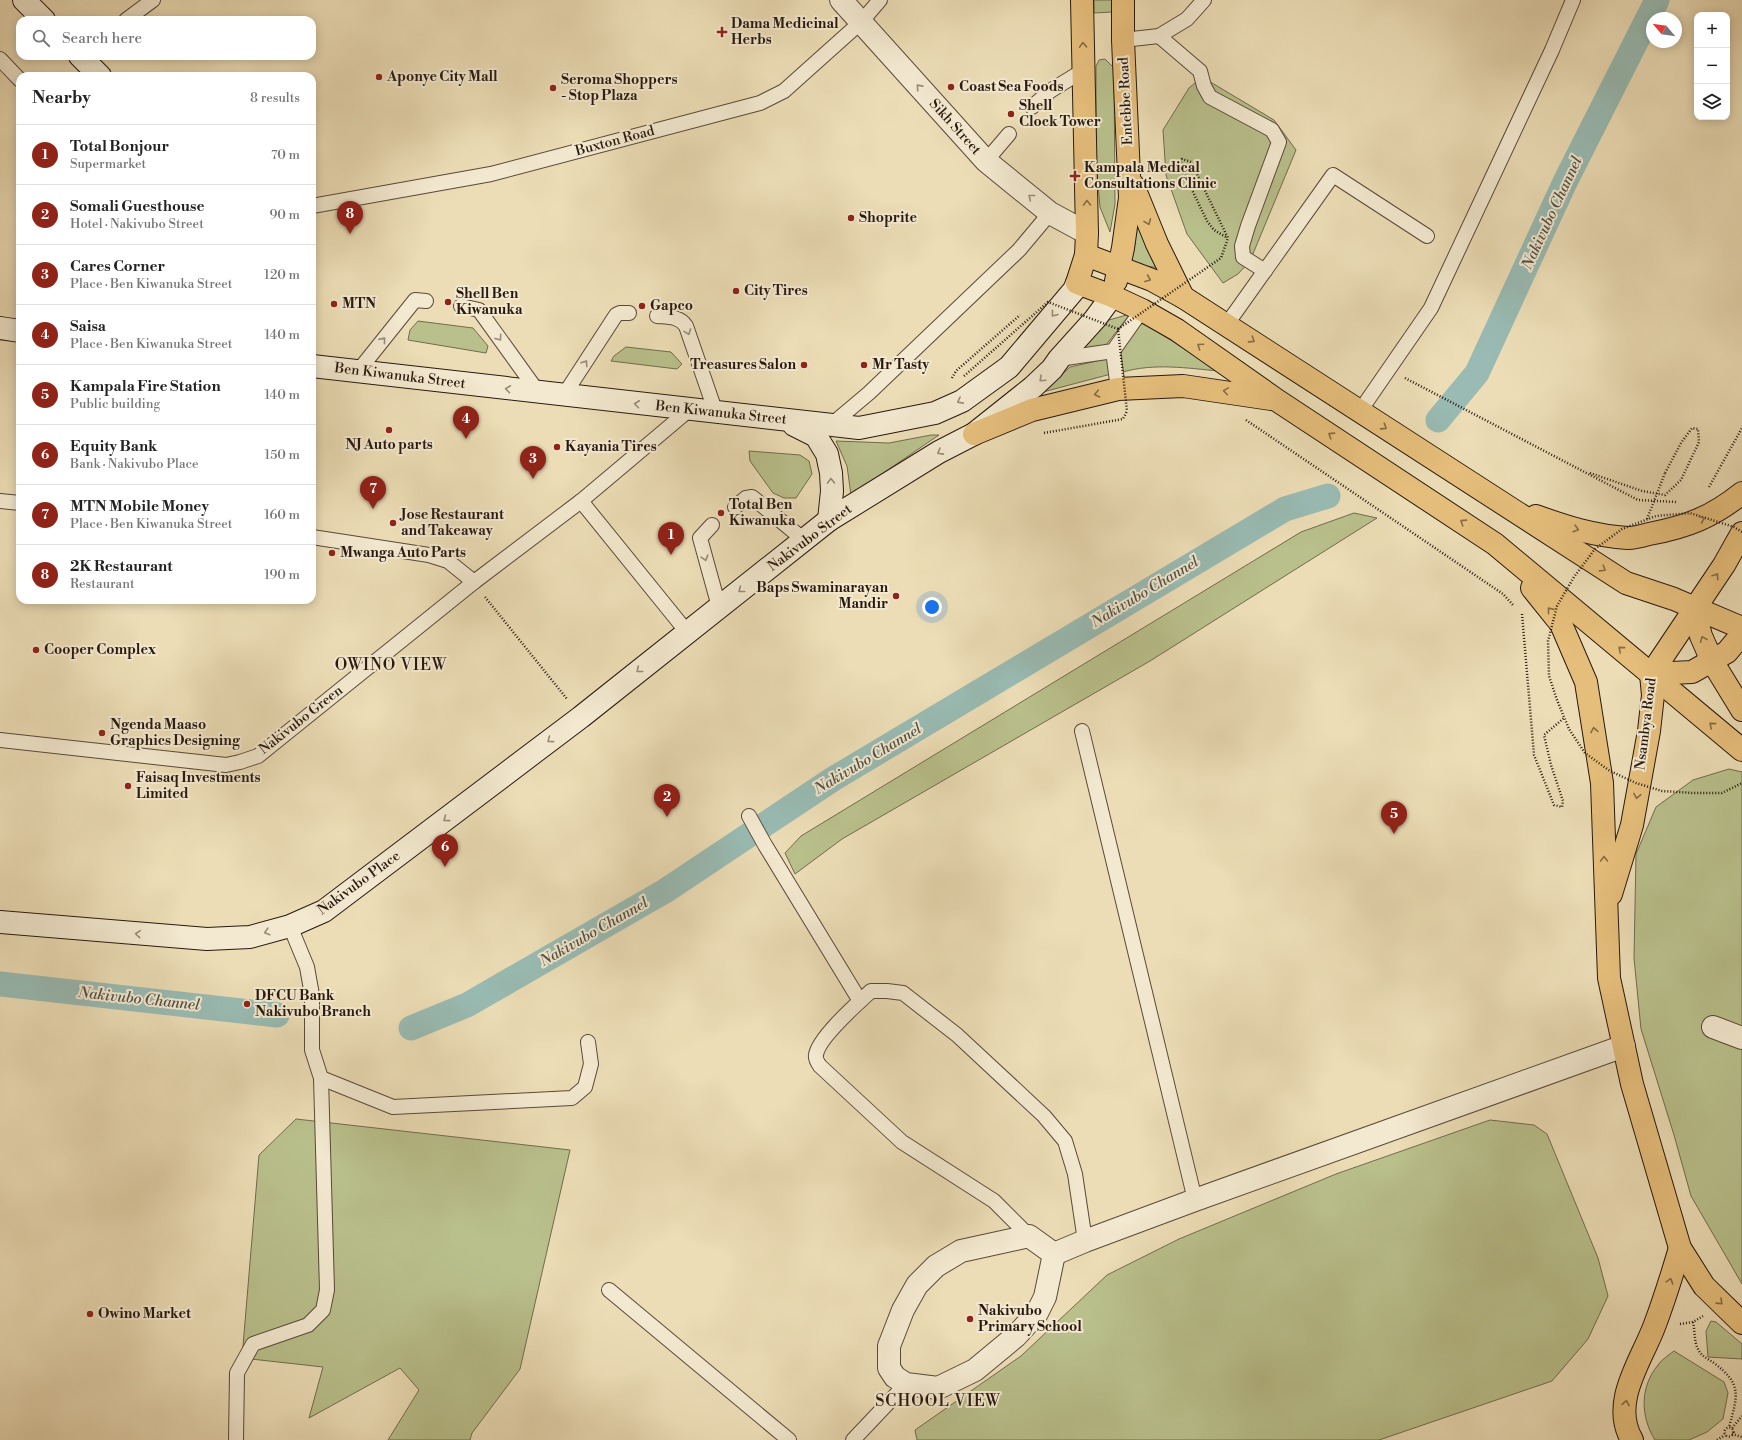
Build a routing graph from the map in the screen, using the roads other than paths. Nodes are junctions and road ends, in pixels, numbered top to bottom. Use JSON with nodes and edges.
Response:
{"nodes":[{"id":1,"x":24,"y":0,"type":"edge"},
{"id":2,"x":153,"y":0,"type":"edge"},
{"id":3,"x":841,"y":0,"type":"edge"},
{"id":4,"x":880,"y":0,"type":"edge"},
{"id":5,"x":1082,"y":0,"type":"edge"},
{"id":6,"x":1123,"y":0,"type":"edge"},
{"id":7,"x":1204,"y":0,"type":"edge"},
{"id":8,"x":1573,"y":0,"type":"edge"},
{"id":9,"x":40,"y":16,"type":"edge"},
{"id":10,"x":131,"y":16,"type":"edge"},
{"id":11,"x":861,"y":22,"type":"junction"},
{"id":12,"x":1159,"y":36,"type":"junction"},
{"id":13,"x":1123,"y":40,"type":"junction"},
{"id":14,"x":0,"y":59,"type":"edge"},
{"id":15,"x":86,"y":60,"type":"edge"},
{"id":16,"x":1084,"y":70,"type":"junction"},
{"id":17,"x":96,"y":72,"type":"edge"},
{"id":18,"x":16,"y":76,"type":"edge"},
{"id":19,"x":1032,"y":108,"type":"dead end"},
{"id":20,"x":1009,"y":134,"type":"dead end"},
{"id":21,"x":986,"y":161,"type":"junction"},
{"id":22,"x":1129,"y":172,"type":"junction"},
{"id":23,"x":316,"y":205,"type":"edge"},
{"id":24,"x":1050,"y":213,"type":"junction"},
{"id":25,"x":1428,"y":236,"type":"dead end"},
{"id":26,"x":1087,"y":244,"type":"junction"},
{"id":27,"x":1120,"y":267,"type":"junction"},
{"id":28,"x":1265,"y":271,"type":"junction"},
{"id":29,"x":1077,"y":283,"type":"junction"},
{"id":30,"x":1112,"y":296,"type":"junction"},
{"id":31,"x":1183,"y":297,"type":"junction"},
{"id":32,"x":426,"y":302,"type":"dead end"},
{"id":33,"x":461,"y":306,"type":"dead end"},
{"id":34,"x":1142,"y":310,"type":"junction"},
{"id":35,"x":629,"y":313,"type":"dead end"},
{"id":36,"x":656,"y":316,"type":"dead end"},
{"id":37,"x":1227,"y":324,"type":"junction"},
{"id":38,"x":0,"y":328,"type":"edge"},
{"id":39,"x":16,"y":330,"type":"edge"},
{"id":40,"x":1113,"y":352,"type":"junction"},
{"id":41,"x":1059,"y":359,"type":"junction"},
{"id":42,"x":316,"y":366,"type":"edge"},
{"id":43,"x":358,"y":370,"type":"junction"},
{"id":44,"x":1118,"y":389,"type":"junction"},
{"id":45,"x":538,"y":392,"type":"junction"},
{"id":46,"x":564,"y":395,"type":"junction"},
{"id":47,"x":1278,"y":401,"type":"junction"},
{"id":48,"x":690,"y":410,"type":"junction"},
{"id":49,"x":1360,"y":411,"type":"junction"},
{"id":50,"x":716,"y":413,"type":"junction"},
{"id":51,"x":785,"y":420,"type":"junction"},
{"id":52,"x":831,"y":425,"type":"junction"},
{"id":53,"x":974,"y":434,"type":"junction"},
{"id":54,"x":1742,"y":493,"type":"edge"},
{"id":55,"x":0,"y":501,"type":"edge"},
{"id":56,"x":581,"y":501,"type":"junction"},
{"id":57,"x":1499,"y":502,"type":"junction"},
{"id":58,"x":16,"y":503,"type":"edge"},
{"id":59,"x":735,"y":507,"type":"dead end"},
{"id":60,"x":829,"y":520,"type":"junction"},
{"id":61,"x":712,"y":525,"type":"dead end"},
{"id":62,"x":1742,"y":533,"type":"edge"},
{"id":63,"x":316,"y":538,"type":"edge"},
{"id":64,"x":804,"y":540,"type":"junction"},
{"id":65,"x":1495,"y":544,"type":"junction"},
{"id":66,"x":474,"y":582,"type":"junction"},
{"id":67,"x":719,"y":607,"type":"junction"},
{"id":68,"x":1694,"y":609,"type":"junction"},
{"id":69,"x":1742,"y":628,"type":"edge"},
{"id":70,"x":687,"y":632,"type":"junction"},
{"id":71,"x":1742,"y":634,"type":"edge"},
{"id":72,"x":1712,"y":661,"type":"junction"},
{"id":73,"x":1651,"y":674,"type":"junction"},
{"id":74,"x":1742,"y":710,"type":"edge"},
{"id":75,"x":581,"y":716,"type":"joint"},
{"id":76,"x":1082,"y":732,"type":"dead end"},
{"id":77,"x":0,"y":740,"type":"edge"},
{"id":78,"x":1742,"y":750,"type":"edge"},
{"id":79,"x":749,"y":816,"type":"dead end"},
{"id":80,"x":1605,"y":912,"type":"junction"},
{"id":81,"x":0,"y":922,"type":"edge"},
{"id":82,"x":290,"y":926,"type":"junction"},
{"id":83,"x":860,"y":1001,"type":"junction"},
{"id":84,"x":1713,"y":1027,"type":"dead end"},
{"id":85,"x":1742,"y":1038,"type":"edge"},
{"id":86,"x":588,"y":1042,"type":"dead end"},
{"id":87,"x":1624,"y":1046,"type":"junction"},
{"id":88,"x":321,"y":1078,"type":"junction"},
{"id":89,"x":1194,"y":1200,"type":"junction"},
{"id":90,"x":1029,"y":1236,"type":"junction"},
{"id":91,"x":1085,"y":1241,"type":"junction"},
{"id":92,"x":1680,"y":1248,"type":"junction"},
{"id":93,"x":1054,"y":1254,"type":"junction"},
{"id":94,"x":609,"y":1290,"type":"dead end"},
{"id":95,"x":1742,"y":1323,"type":"edge"},
{"id":96,"x":906,"y":1384,"type":"junction"},
{"id":97,"x":236,"y":1440,"type":"edge"},
{"id":98,"x":789,"y":1440,"type":"edge"},
{"id":99,"x":853,"y":1440,"type":"edge"},
{"id":100,"x":1632,"y":1440,"type":"edge"}],
"edges":[{"from":1,"to":9,"type":"main road"},
{"from":2,"to":10,"type":"lane"},
{"from":3,"to":11,"type":"main road","name":"Sikh Street"},
{"from":4,"to":11,"type":"lane","name":"Buxton Road"},
{"from":16,"to":5,"type":"main road","one_way":true},
{"from":6,"to":13,"type":"main road","name":"Entebbe Road"},
{"from":7,"to":12,"type":"lane"},
{"from":8,"to":49,"type":"lane"},
{"from":21,"to":11,"type":"main road","name":"Sikh Street","one_way":true},
{"from":11,"to":23,"type":"lane","name":"Buxton Road"},
{"from":12,"to":13,"type":"lane"},
{"from":12,"to":28,"type":"lane"},
{"from":13,"to":22,"type":"main road","name":"Entebbe Road"},
{"from":14,"to":18,"type":"lane"},
{"from":15,"to":17,"type":"main road"},
{"from":16,"to":19,"type":"lane"},
{"from":26,"to":16,"type":"main road","one_way":true},
{"from":20,"to":21,"type":"lane"},
{"from":24,"to":21,"type":"main road","name":"Sikh Street","one_way":true},
{"from":22,"to":27,"type":"main road","name":"Entebbe Road"},
{"from":22,"to":31,"type":"main road","one_way":true},
{"from":24,"to":26,"type":"main road","name":"Sikh Street"},
{"from":24,"to":52,"type":"lane"},
{"from":25,"to":28,"type":"lane"},
{"from":26,"to":27,"type":"main road"},
{"from":26,"to":29,"type":"main road"},
{"from":27,"to":30,"type":"main road","name":"Entebbe Road"},
{"from":27,"to":31,"type":"main road","one_way":true},
{"from":28,"to":37,"type":"lane"},
{"from":29,"to":30,"type":"main road"},
{"from":29,"to":52,"type":"main road","name":"Ben Kiwanuka Street","one_way":true},
{"from":30,"to":34,"type":"main road"},
{"from":30,"to":41,"type":"main road","name":"Nakivubo Street"},
{"from":31,"to":37,"type":"main road"},
{"from":43,"to":32,"type":"lane","one_way":true},
{"from":33,"to":45,"type":"lane","one_way":true},
{"from":34,"to":40,"type":"lane"},
{"from":47,"to":34,"type":"main road","one_way":true},
{"from":46,"to":35,"type":"lane","one_way":true},
{"from":36,"to":50,"type":"lane","one_way":true},
{"from":37,"to":49,"type":"main road","one_way":true},
{"from":38,"to":39,"type":"main road"},
{"from":40,"to":41,"type":"lane"},
{"from":40,"to":44,"type":"lane"},
{"from":41,"to":53,"type":"main road","name":"Nakivubo Street","one_way":true},
{"from":42,"to":43,"type":"main road","name":"Ben Kiwanuka Street"},
{"from":45,"to":43,"type":"main road","name":"Ben Kiwanuka Street","one_way":true},
{"from":47,"to":44,"type":"main road","one_way":true},
{"from":44,"to":53,"type":"main road","one_way":true},
{"from":45,"to":46,"type":"main road","name":"Ben Kiwanuka Street"},
{"from":48,"to":46,"type":"main road","name":"Ben Kiwanuka Street","one_way":true},
{"from":65,"to":47,"type":"main road","one_way":true},
{"from":48,"to":50,"type":"main road","name":"Ben Kiwanuka Street"},
{"from":48,"to":56,"type":"lane","name":"Nakivubo Green"},
{"from":49,"to":57,"type":"main road","one_way":true},
{"from":50,"to":51,"type":"main road","name":"Ben Kiwanuka Street"},
{"from":51,"to":52,"type":"main road","name":"Ben Kiwanuka Street"},
{"from":60,"to":51,"type":"main road","one_way":true},
{"from":53,"to":60,"type":"main road","name":"Nakivubo Street","one_way":true},
{"from":57,"to":54,"type":"main road","one_way":true},
{"from":55,"to":58,"type":"lane"},
{"from":56,"to":66,"type":"lane","name":"Nakivubo Green"},
{"from":56,"to":70,"type":"lane"},
{"from":57,"to":68,"type":"main road","one_way":true},
{"from":59,"to":64,"type":"lane"},
{"from":60,"to":64,"type":"main road","name":"Nakivubo Street"},
{"from":61,"to":67,"type":"lane","one_way":true},
{"from":68,"to":62,"type":"main road","name":"Nsambya Road","one_way":true},
{"from":63,"to":66,"type":"lane"},
{"from":64,"to":67,"type":"main road","name":"Nakivubo Street","one_way":true},
{"from":73,"to":65,"type":"main road","one_way":true},
{"from":80,"to":65,"type":"main road","one_way":true},
{"from":66,"to":77,"type":"lane","name":"Nakivubo Green"},
{"from":67,"to":70,"type":"main road","name":"Nakivubo Street"},
{"from":68,"to":69,"type":"main road"},
{"from":72,"to":68,"type":"main road","one_way":true},
{"from":68,"to":73,"type":"main road","name":"Nsambya Road"},
{"from":70,"to":75,"type":"main road","name":"Nakivubo Street","one_way":true},
{"from":71,"to":72,"type":"main road"},
{"from":72,"to":73,"type":"main road"},
{"from":72,"to":74,"type":"main road"},
{"from":78,"to":73,"type":"main road","one_way":true},
{"from":73,"to":80,"type":"main road","name":"Nsambya Road","one_way":true},
{"from":75,"to":82,"type":"main road","name":"Nakivubo Place","one_way":true},
{"from":76,"to":89,"type":"lane"},
{"from":79,"to":83,"type":"lane"},
{"from":80,"to":87,"type":"main road"},
{"from":82,"to":81,"type":"main road","name":"Nakivubo Place","one_way":true},
{"from":82,"to":88,"type":"lane"},
{"from":83,"to":90,"type":"lane"},
{"from":83,"to":91,"type":"lane"},
{"from":84,"to":85,"type":"main road"},
{"from":86,"to":88,"type":"lane"},
{"from":87,"to":89,"type":"main road"},
{"from":87,"to":92,"type":"main road"},
{"from":88,"to":97,"type":"lane"},
{"from":89,"to":91,"type":"main road"},
{"from":90,"to":93,"type":"main road"},
{"from":90,"to":96,"type":"main road"},
{"from":91,"to":93,"type":"main road"},
{"from":92,"to":95,"type":"main road","one_way":true},
{"from":100,"to":92,"type":"main road","one_way":true},
{"from":93,"to":96,"type":"main road"},
{"from":94,"to":98,"type":"lane"},
{"from":96,"to":99,"type":"lane"}]}
